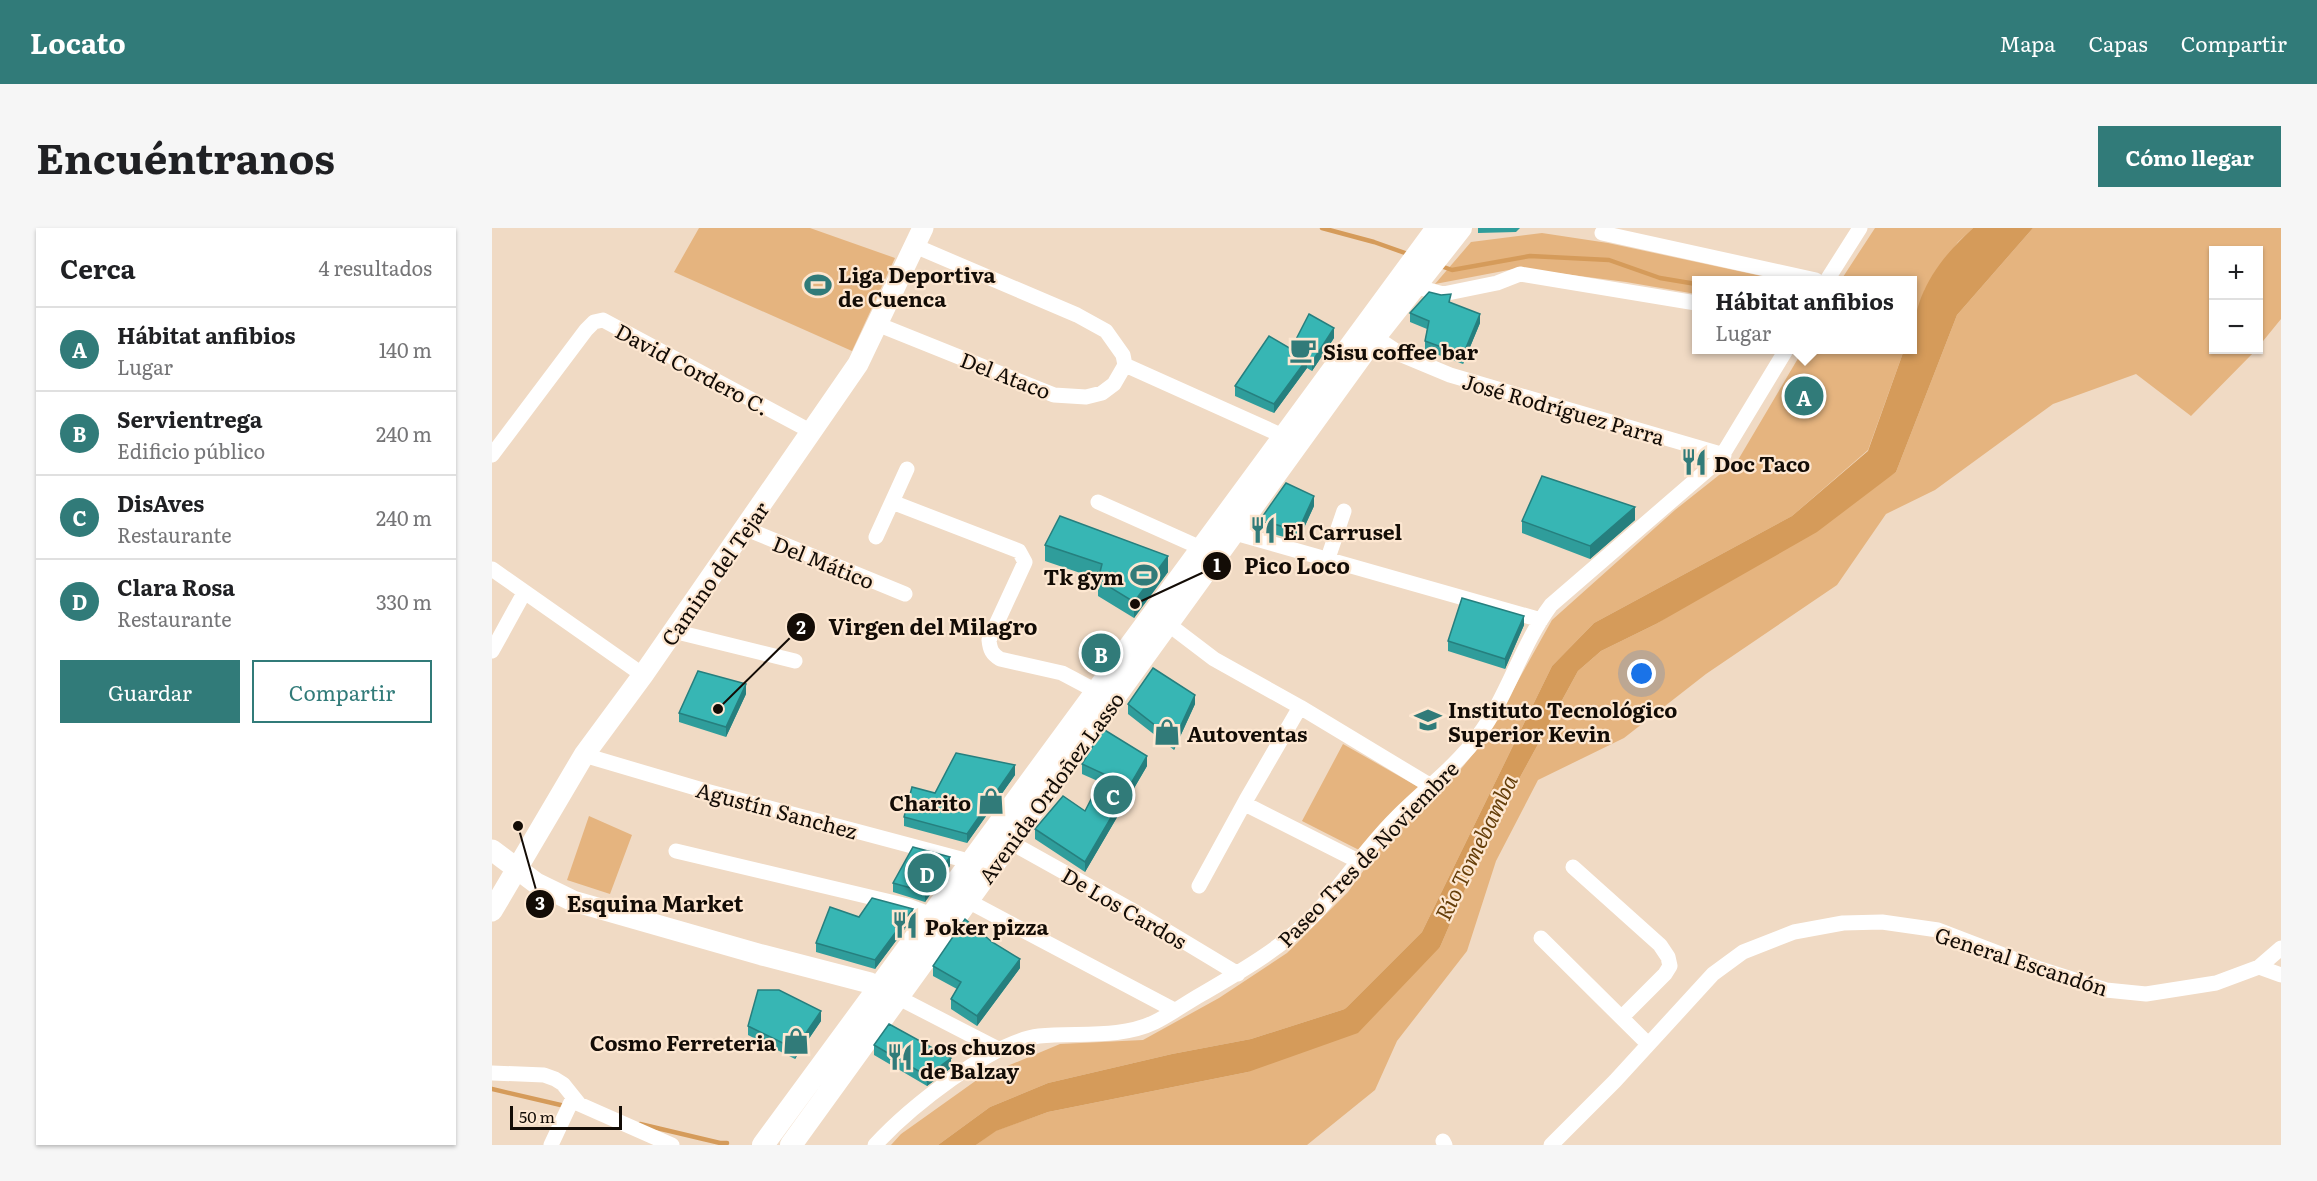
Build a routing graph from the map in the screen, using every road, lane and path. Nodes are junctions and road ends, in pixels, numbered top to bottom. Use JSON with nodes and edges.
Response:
{"nodes":[{"id":1,"x":1860,"y":228,"type":"edge"},
{"id":2,"x":1445,"y":232,"type":"edge"},
{"id":3,"x":1602,"y":233,"type":"dead end"},
{"id":4,"x":919,"y":237,"type":"edge"},
{"id":5,"x":1798,"y":276,"type":"edge"},
{"id":6,"x":1830,"y":276,"type":"edge"},
{"id":7,"x":1405,"y":284,"type":"junction"},
{"id":8,"x":1692,"y":302,"type":"edge"},
{"id":9,"x":877,"y":324,"type":"junction"},
{"id":10,"x":1375,"y":337,"type":"junction"},
{"id":11,"x":1784,"y":354,"type":"edge"},
{"id":12,"x":1125,"y":364,"type":"junction"},
{"id":13,"x":812,"y":432,"type":"junction"},
{"id":14,"x":1283,"y":436,"type":"junction"},
{"id":15,"x":492,"y":455,"type":"edge"},
{"id":16,"x":1724,"y":455,"type":"junction"},
{"id":17,"x":907,"y":469,"type":"dead end"},
{"id":18,"x":892,"y":502,"type":"junction"},
{"id":19,"x":1098,"y":502,"type":"dead end"},
{"id":20,"x":1344,"y":511,"type":"dead end"},
{"id":21,"x":744,"y":528,"type":"junction"},
{"id":22,"x":1235,"y":533,"type":"junction"},
{"id":23,"x":876,"y":537,"type":"dead end"},
{"id":24,"x":1201,"y":548,"type":"junction"},
{"id":25,"x":1327,"y":561,"type":"junction"},
{"id":26,"x":492,"y":569,"type":"edge"},
{"id":27,"x":524,"y":593,"type":"junction"},
{"id":28,"x":904,"y":594,"type":"dead end"},
{"id":29,"x":1541,"y":620,"type":"junction"},
{"id":30,"x":1168,"y":624,"type":"junction"},
{"id":31,"x":672,"y":630,"type":"junction"},
{"id":32,"x":492,"y":651,"type":"edge"},
{"id":33,"x":795,"y":662,"type":"dead end"},
{"id":34,"x":643,"y":675,"type":"junction"},
{"id":35,"x":1096,"y":691,"type":"junction"},
{"id":36,"x":1300,"y":707,"type":"junction"},
{"id":37,"x":584,"y":754,"type":"junction"},
{"id":38,"x":1431,"y":786,"type":"junction"},
{"id":39,"x":1246,"y":800,"type":"junction"},
{"id":40,"x":1010,"y":842,"type":"junction"},
{"id":41,"x":492,"y":850,"type":"edge"},
{"id":42,"x":676,"y":851,"type":"dead end"},
{"id":43,"x":1358,"y":861,"type":"junction"},
{"id":44,"x":970,"y":864,"type":"junction"},
{"id":45,"x":1573,"y":867,"type":"dead end"},
{"id":46,"x":516,"y":868,"type":"junction"},
{"id":47,"x":1199,"y":886,"type":"dead end"},
{"id":48,"x":968,"y":901,"type":"junction"},
{"id":49,"x":492,"y":911,"type":"edge"},
{"id":50,"x":932,"y":915,"type":"junction"},
{"id":51,"x":1542,"y":938,"type":"dead end"},
{"id":52,"x":2281,"y":948,"type":"edge"},
{"id":53,"x":2259,"y":967,"type":"junction"},
{"id":54,"x":1238,"y":974,"type":"junction"},
{"id":55,"x":2281,"y":975,"type":"edge"},
{"id":56,"x":889,"y":992,"type":"junction"},
{"id":57,"x":1174,"y":1010,"type":"junction"},
{"id":58,"x":1622,"y":1017,"type":"junction"},
{"id":59,"x":1648,"y":1044,"type":"junction"},
{"id":60,"x":998,"y":1049,"type":"junction"},
{"id":61,"x":492,"y":1073,"type":"edge"},
{"id":62,"x":572,"y":1106,"type":"junction"},
{"id":63,"x":551,"y":1145,"type":"edge"},
{"id":64,"x":672,"y":1145,"type":"edge"},
{"id":65,"x":763,"y":1145,"type":"edge"},
{"id":66,"x":791,"y":1145,"type":"edge"},
{"id":67,"x":875,"y":1145,"type":"edge"},
{"id":68,"x":1551,"y":1145,"type":"edge"}],
"edges":[{"from":1,"to":6,"type":"street"},
{"from":2,"to":7,"type":"main road","name":"Avenida Ordoñez Lasso"},
{"from":3,"to":5,"type":"street"},
{"from":4,"to":9,"type":"street","name":"Camino del Tejar"},
{"from":4,"to":12,"type":"street"},
{"from":7,"to":8,"type":"street"},
{"from":7,"to":10,"type":"main road","name":"Avenida Ordoñez Lasso"},
{"from":7,"to":14,"type":"main road","name":"Avenida Ordoñez Lasso"},
{"from":9,"to":12,"type":"street","name":"Del Ataco"},
{"from":9,"to":13,"type":"street","name":"Camino del Tejar"},
{"from":10,"to":16,"type":"street","name":"José Rodríguez Parra"},
{"from":10,"to":22,"type":"main road","name":"Avenida Ordoñez Lasso"},
{"from":11,"to":16,"type":"street","name":"Paseo Tres de Noviembre"},
{"from":12,"to":14,"type":"street"},
{"from":13,"to":15,"type":"street","name":"David Cordero C."},
{"from":13,"to":21,"type":"street","name":"Camino del Tejar"},
{"from":14,"to":24,"type":"main road","name":"Avenida Ordoñez Lasso"},
{"from":16,"to":29,"type":"street","name":"Paseo Tres de Noviembre"},
{"from":17,"to":18,"type":"street"},
{"from":18,"to":23,"type":"street"},
{"from":18,"to":35,"type":"street"},
{"from":19,"to":24,"type":"street"},
{"from":20,"to":25,"type":"street"},
{"from":21,"to":28,"type":"street","name":"Del Mático"},
{"from":21,"to":31,"type":"street","name":"Camino del Tejar"},
{"from":22,"to":25,"type":"street"},
{"from":22,"to":30,"type":"main road","name":"Avenida Ordoñez Lasso"},
{"from":24,"to":35,"type":"main road","name":"Avenida Ordoñez Lasso"},
{"from":25,"to":29,"type":"street"},
{"from":26,"to":27,"type":"street"},
{"from":27,"to":32,"type":"street"},
{"from":27,"to":34,"type":"street"},
{"from":29,"to":38,"type":"street","name":"Paseo Tres de Noviembre"},
{"from":30,"to":36,"type":"street"},
{"from":30,"to":40,"type":"main road","name":"Avenida Ordoñez Lasso"},
{"from":31,"to":33,"type":"street"},
{"from":31,"to":34,"type":"street","name":"Camino del Tejar"},
{"from":34,"to":37,"type":"street","name":"Camino del Tejar"},
{"from":35,"to":44,"type":"main road","name":"Avenida Ordoñez Lasso"},
{"from":36,"to":38,"type":"street"},
{"from":36,"to":39,"type":"street"},
{"from":37,"to":44,"type":"street","name":"Agustín Sanchez"},
{"from":37,"to":46,"type":"street","name":"Camino del Tejar"},
{"from":38,"to":43,"type":"street","name":"Paseo Tres de Noviembre"},
{"from":39,"to":43,"type":"street"},
{"from":39,"to":47,"type":"street"},
{"from":40,"to":48,"type":"main road","name":"Avenida Ordoñez Lasso"},
{"from":40,"to":54,"type":"street","name":"De Los Cardos"},
{"from":41,"to":46,"type":"street"},
{"from":42,"to":50,"type":"street"},
{"from":43,"to":54,"type":"street","name":"Paseo Tres de Noviembre"},
{"from":44,"to":50,"type":"main road","name":"Avenida Ordoñez Lasso"},
{"from":45,"to":58,"type":"street"},
{"from":46,"to":49,"type":"street","name":"Camino del Tejar"},
{"from":46,"to":56,"type":"street"},
{"from":48,"to":56,"type":"main road","name":"Avenida Ordoñez Lasso"},
{"from":48,"to":57,"type":"street"},
{"from":50,"to":56,"type":"main road","name":"Avenida Ordoñez Lasso"},
{"from":51,"to":58,"type":"street"},
{"from":52,"to":53,"type":"street","name":"General Escandón"},
{"from":53,"to":55,"type":"street"},
{"from":53,"to":59,"type":"street","name":"General Escandón"},
{"from":54,"to":57,"type":"street","name":"Paseo Tres de Noviembre"},
{"from":56,"to":60,"type":"street"},
{"from":56,"to":65,"type":"main road","name":"Avenida Ordoñez Lasso"},
{"from":56,"to":66,"type":"main road","name":"Avenida Ordoñez Lasso"},
{"from":57,"to":60,"type":"street","name":"Paseo Tres de Noviembre"},
{"from":58,"to":59,"type":"street"},
{"from":59,"to":68,"type":"street","name":"General Escandón"},
{"from":60,"to":67,"type":"street","name":"Paseo Tres de Noviembre"},
{"from":61,"to":62,"type":"street"},
{"from":62,"to":63,"type":"street"},
{"from":62,"to":64,"type":"street"}]}
